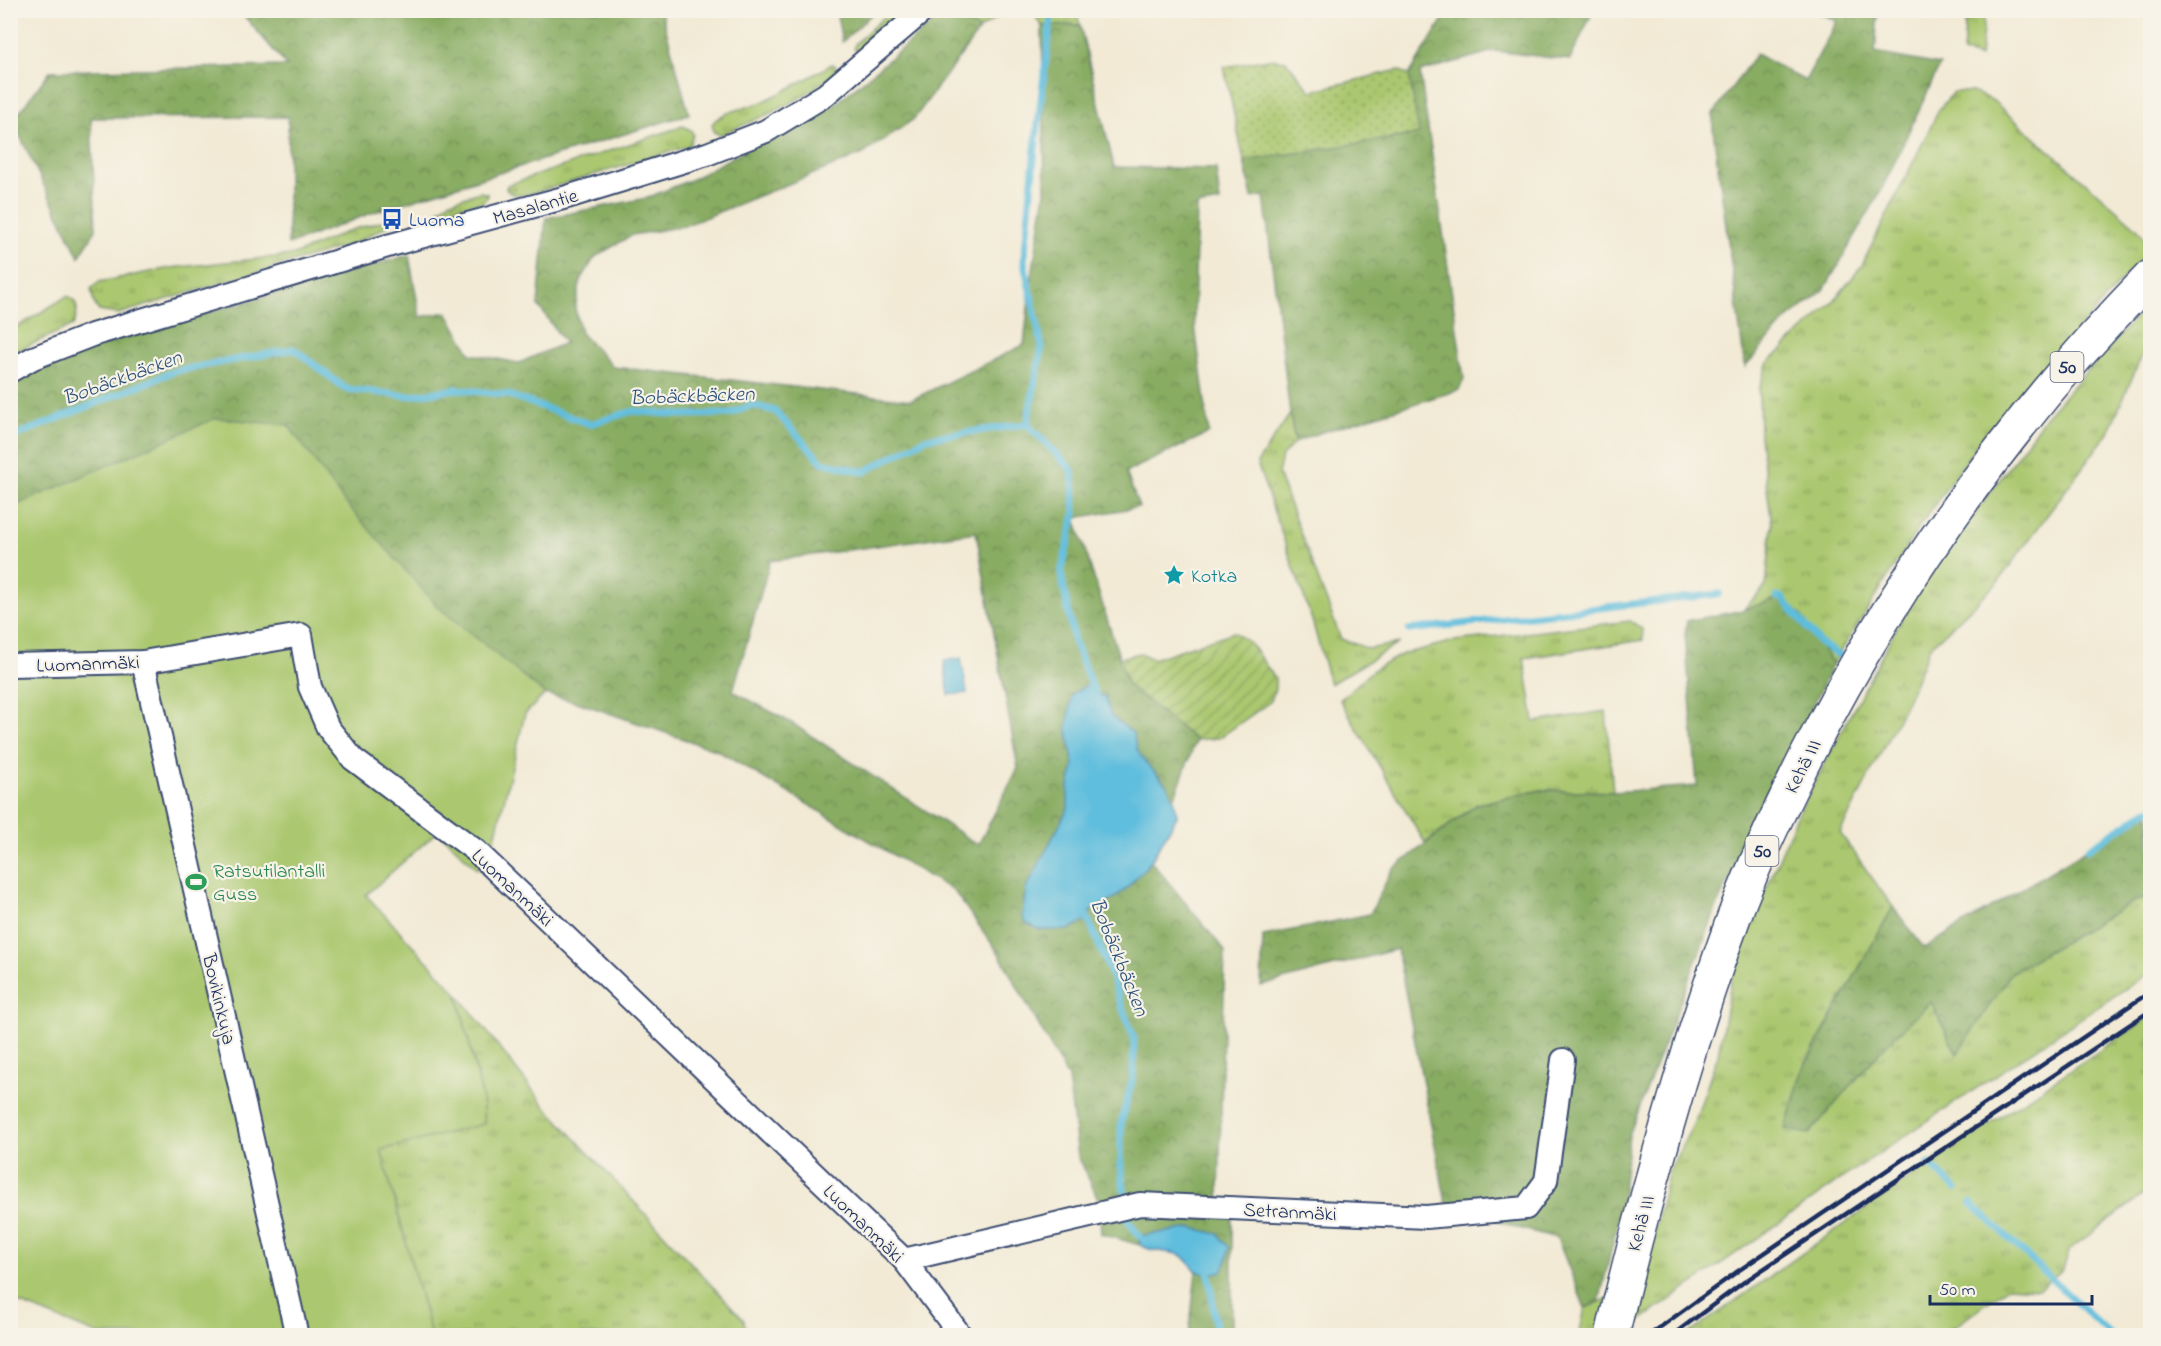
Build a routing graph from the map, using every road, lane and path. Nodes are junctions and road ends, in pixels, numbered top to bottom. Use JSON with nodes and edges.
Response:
{"nodes":[{"id":1,"x":924,"y":10,"type":"edge"},
{"id":2,"x":2151,"y":277,"type":"edge"},
{"id":3,"x":10,"y":371,"type":"edge"},
{"id":4,"x":143,"y":662,"type":"junction"},
{"id":5,"x":10,"y":665,"type":"edge"},
{"id":6,"x":1563,"y":1060,"type":"dead end"},
{"id":7,"x":904,"y":1260,"type":"junction"},
{"id":8,"x":297,"y":1335,"type":"edge"},
{"id":9,"x":961,"y":1335,"type":"edge"},
{"id":10,"x":1612,"y":1335,"type":"edge"}],
"edges":[{"from":1,"to":3,"type":"street","name":"Masalantie"},
{"from":2,"to":10,"type":"highway","name":"Kehä III","number":"50"},
{"from":4,"to":5,"type":"street","name":"Luomanmäki"},
{"from":4,"to":7,"type":"street","name":"Luomanmäki"},
{"from":4,"to":8,"type":"street","name":"Bovikinkuja"},
{"from":6,"to":7,"type":"street","name":"Setranmäki"},
{"from":7,"to":9,"type":"street","name":"Luomanmäki"}]}
